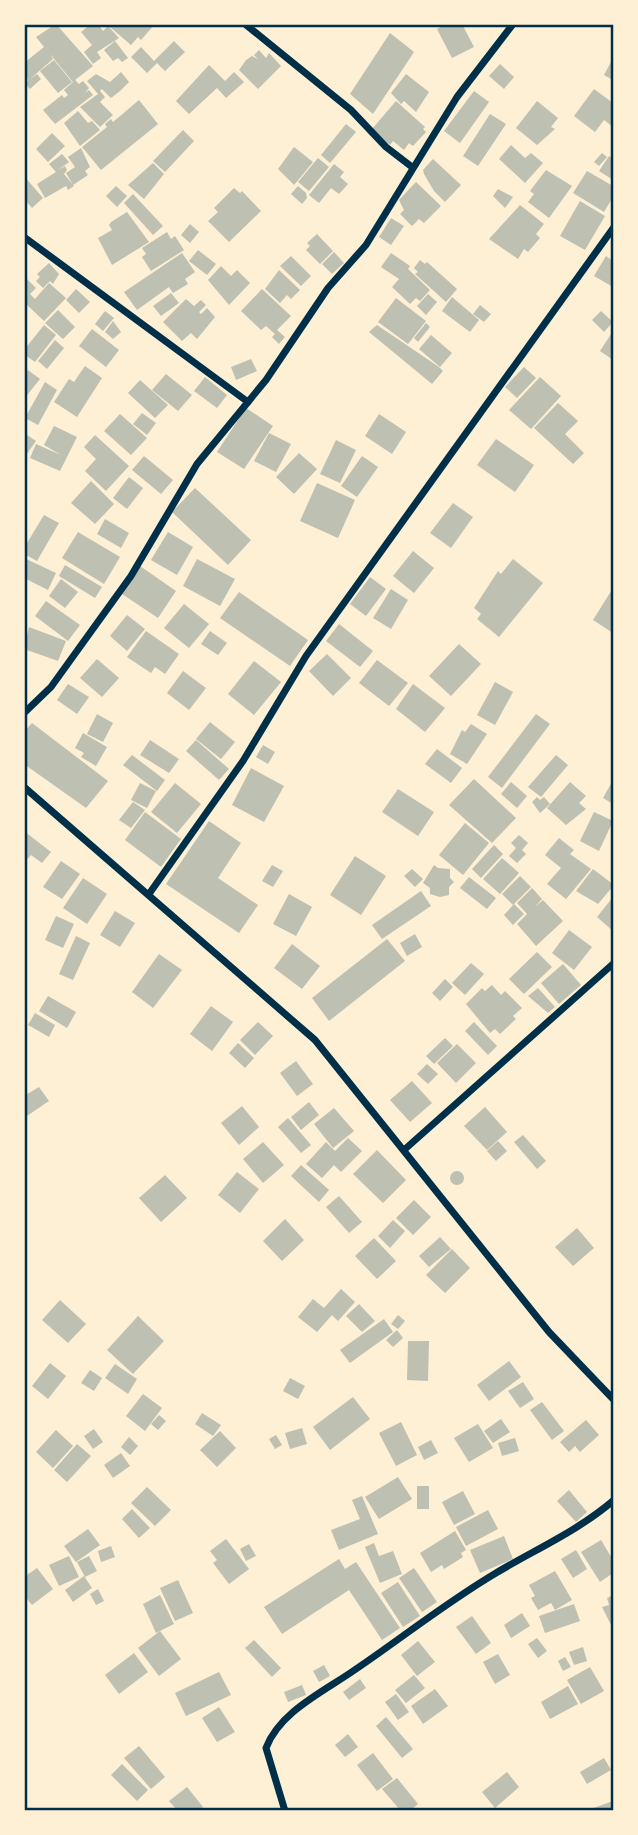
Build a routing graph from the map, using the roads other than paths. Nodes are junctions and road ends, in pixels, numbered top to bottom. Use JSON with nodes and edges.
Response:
{"nodes":[{"id":1,"x":245,"y":24,"type":"edge"},
{"id":2,"x":513,"y":24,"type":"edge"},
{"id":3,"x":412,"y":167,"type":"junction"},
{"id":4,"x":614,"y":227,"type":"edge"},
{"id":5,"x":24,"y":237,"type":"edge"},
{"id":6,"x":248,"y":402,"type":"junction"},
{"id":7,"x":24,"y":713,"type":"edge"},
{"id":8,"x":24,"y":787,"type":"edge"},
{"id":9,"x":149,"y":894,"type":"junction"},
{"id":10,"x":614,"y":963,"type":"edge"},
{"id":11,"x":404,"y":1150,"type":"junction"},
{"id":12,"x":614,"y":1400,"type":"edge"},
{"id":13,"x":614,"y":1500,"type":"edge"},
{"id":14,"x":285,"y":1811,"type":"edge"}],
"edges":[{"from":1,"to":3,"type":"street"},
{"from":2,"to":3,"type":"street"},
{"from":3,"to":6,"type":"street"},
{"from":4,"to":9,"type":"street"},
{"from":5,"to":6,"type":"street"},
{"from":6,"to":7,"type":"street"},
{"from":8,"to":9,"type":"street"},
{"from":9,"to":11,"type":"street"},
{"from":10,"to":11,"type":"street"},
{"from":11,"to":12,"type":"street"},
{"from":13,"to":14,"type":"street"}]}
